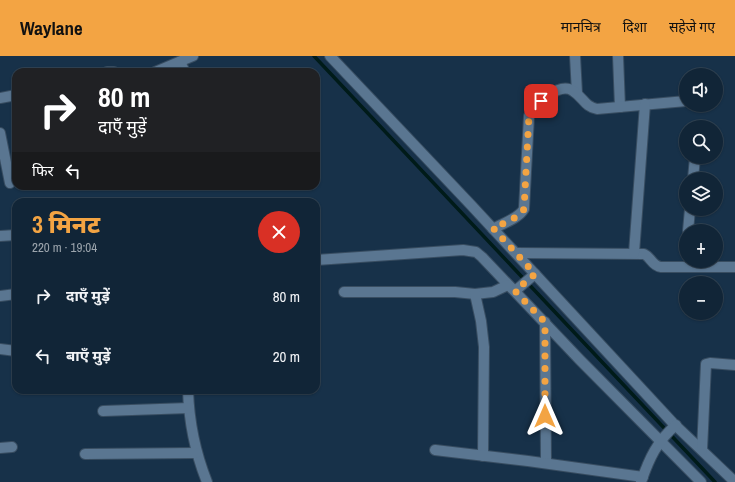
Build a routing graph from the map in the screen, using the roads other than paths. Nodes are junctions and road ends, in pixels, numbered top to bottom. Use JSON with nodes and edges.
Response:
{"nodes":[{"id":1,"x":193,"y":56,"type":"edge"},
{"id":2,"x":330,"y":56,"type":"edge"},
{"id":3,"x":575,"y":56,"type":"edge"},
{"id":4,"x":618,"y":56,"type":"edge"},
{"id":5,"x":180,"y":62,"type":"junction"},
{"id":6,"x":165,"y":68,"type":"edge"},
{"id":7,"x":183,"y":68,"type":"edge"},
{"id":8,"x":577,"y":93,"type":"junction"},
{"id":9,"x":12,"y":96,"type":"edge"},
{"id":10,"x":0,"y":98,"type":"edge"},
{"id":11,"x":679,"y":102,"type":"edge"},
{"id":12,"x":645,"y":104,"type":"junction"},
{"id":13,"x":620,"y":107,"type":"junction"},
{"id":14,"x":0,"y":133,"type":"edge"},
{"id":15,"x":10,"y":184,"type":"dead end"},
{"id":16,"x":493,"y":228,"type":"junction"},
{"id":17,"x":12,"y":235,"type":"edge"},
{"id":18,"x":0,"y":236,"type":"edge"},
{"id":19,"x":516,"y":253,"type":"junction"},
{"id":20,"x":634,"y":254,"type":"junction"},
{"id":21,"x":320,"y":260,"type":"edge"},
{"id":22,"x":679,"y":264,"type":"edge"},
{"id":23,"x":723,"y":266,"type":"edge"},
{"id":24,"x":735,"y":267,"type":"edge"},
{"id":25,"x":522,"y":283,"type":"junction"},
{"id":26,"x":344,"y":292,"type":"dead end"},
{"id":27,"x":12,"y":294,"type":"edge"},
{"id":28,"x":475,"y":294,"type":"junction"},
{"id":29,"x":0,"y":296,"type":"edge"},
{"id":30,"x":545,"y":322,"type":"junction"},
{"id":31,"x":0,"y":349,"type":"edge"},
{"id":32,"x":12,"y":350,"type":"edge"},
{"id":33,"x":735,"y":365,"type":"edge"},
{"id":34,"x":188,"y":394,"type":"edge"},
{"id":35,"x":189,"y":408,"type":"junction"},
{"id":36,"x":103,"y":411,"type":"dead end"},
{"id":37,"x":674,"y":427,"type":"junction"},
{"id":38,"x":662,"y":438,"type":"junction"},
{"id":39,"x":12,"y":447,"type":"dead end"},
{"id":40,"x":0,"y":448,"type":"edge"},
{"id":41,"x":435,"y":450,"type":"dead end"},
{"id":42,"x":702,"y":450,"type":"junction"},
{"id":43,"x":196,"y":453,"type":"junction"},
{"id":44,"x":85,"y":454,"type":"dead end"},
{"id":45,"x":483,"y":456,"type":"junction"},
{"id":46,"x":546,"y":463,"type":"junction"},
{"id":47,"x":642,"y":480,"type":"edge"},
{"id":48,"x":734,"y":480,"type":"edge"},
{"id":49,"x":207,"y":482,"type":"edge"},
{"id":50,"x":701,"y":482,"type":"edge"}],
"edges":[{"from":1,"to":5,"type":"street"},
{"from":2,"to":16,"type":"street"},
{"from":3,"to":8,"type":"street"},
{"from":4,"to":13,"type":"street"},
{"from":5,"to":6,"type":"street"},
{"from":5,"to":7,"type":"street"},
{"from":8,"to":13,"type":"street"},
{"from":8,"to":16,"type":"street"},
{"from":9,"to":10,"type":"street"},
{"from":11,"to":12,"type":"street"},
{"from":12,"to":13,"type":"street"},
{"from":12,"to":20,"type":"street"},
{"from":14,"to":15,"type":"street"},
{"from":16,"to":19,"type":"street"},
{"from":17,"to":18,"type":"street"},
{"from":19,"to":20,"type":"street"},
{"from":19,"to":25,"type":"street"},
{"from":20,"to":22,"type":"street"},
{"from":21,"to":25,"type":"street"},
{"from":23,"to":24,"type":"street"},
{"from":25,"to":28,"type":"street"},
{"from":25,"to":30,"type":"street"},
{"from":25,"to":37,"type":"street"},
{"from":26,"to":28,"type":"street"},
{"from":27,"to":29,"type":"street"},
{"from":28,"to":45,"type":"street"},
{"from":30,"to":38,"type":"street"},
{"from":30,"to":46,"type":"street"},
{"from":31,"to":32,"type":"street"},
{"from":33,"to":42,"type":"street"},
{"from":34,"to":35,"type":"street"},
{"from":35,"to":36,"type":"street"},
{"from":35,"to":43,"type":"street"},
{"from":37,"to":38,"type":"street"},
{"from":37,"to":42,"type":"street"},
{"from":38,"to":47,"type":"street"},
{"from":38,"to":50,"type":"street"},
{"from":39,"to":40,"type":"street"},
{"from":41,"to":45,"type":"street"},
{"from":42,"to":48,"type":"street"},
{"from":43,"to":44,"type":"street"},
{"from":43,"to":49,"type":"street"},
{"from":45,"to":46,"type":"street"},
{"from":46,"to":47,"type":"street"}]}
